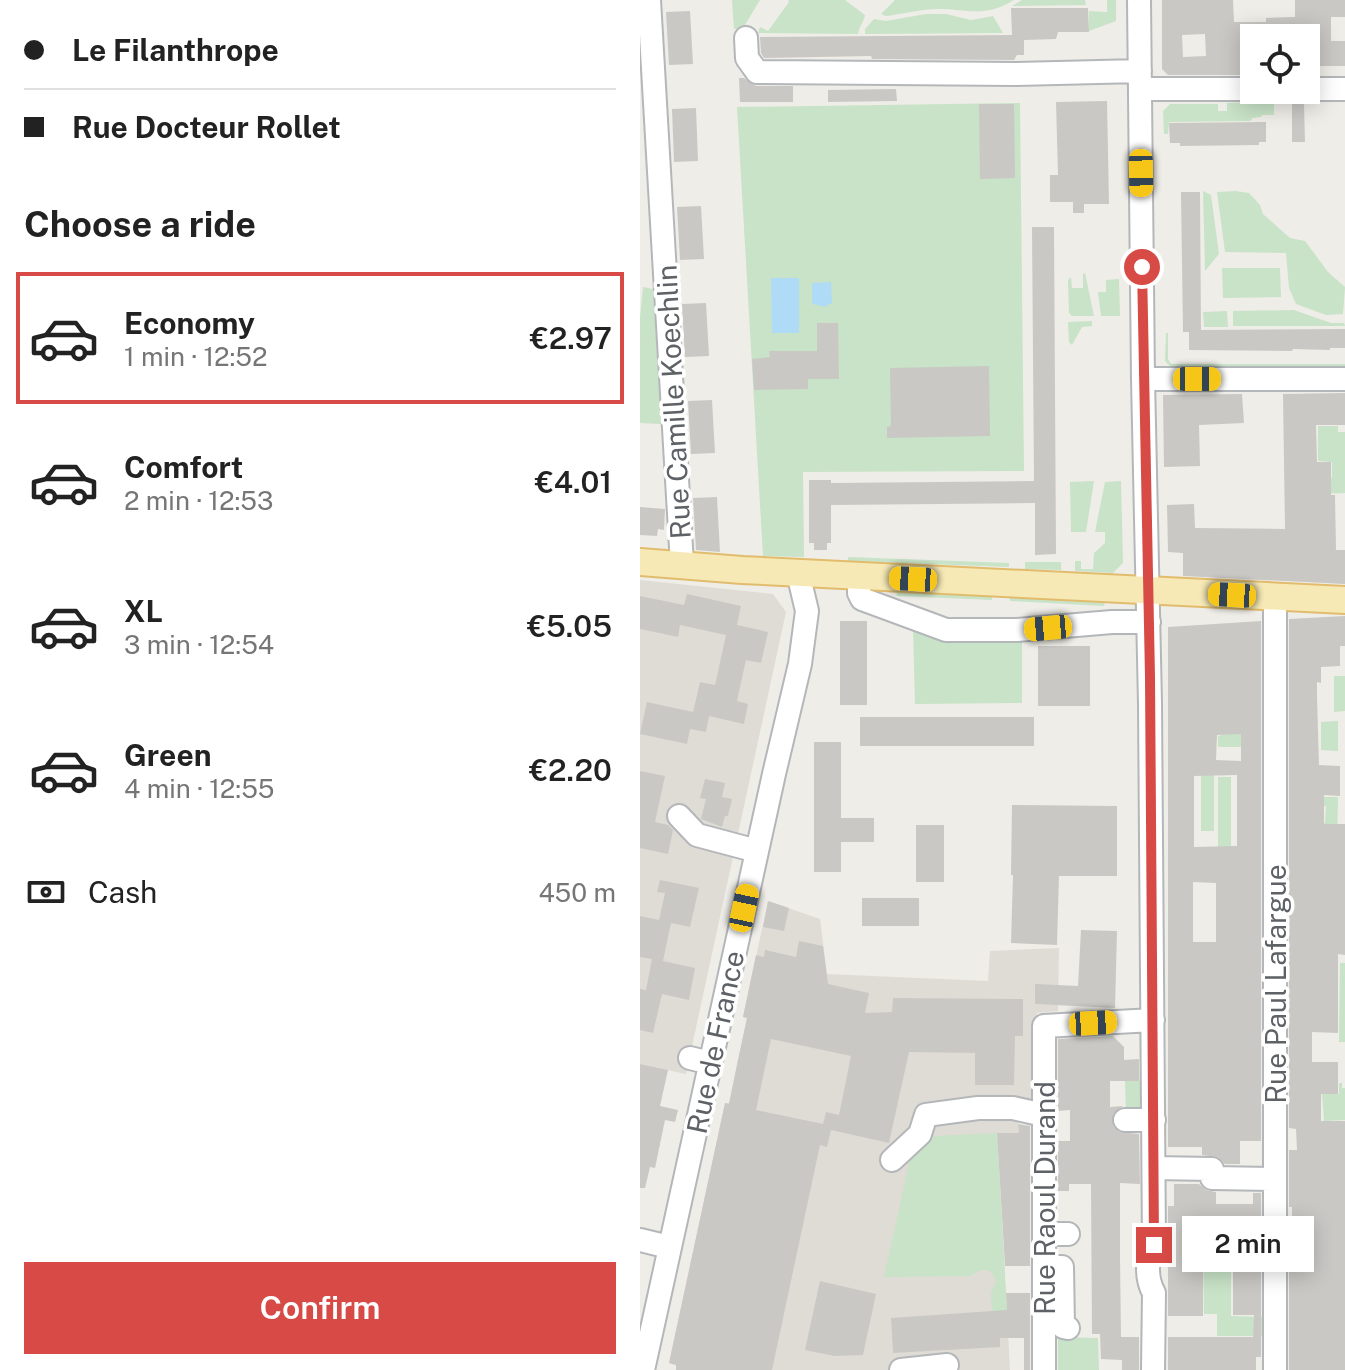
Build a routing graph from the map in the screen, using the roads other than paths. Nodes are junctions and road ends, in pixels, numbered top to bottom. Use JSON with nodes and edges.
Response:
{"nodes":[{"id":1,"x":649,"y":0,"type":"edge"},
{"id":2,"x":1139,"y":0,"type":"edge"},
{"id":3,"x":746,"y":38,"type":"dead end"},
{"id":4,"x":1140,"y":80,"type":"junction"},
{"id":5,"x":1240,"y":88,"type":"edge"},
{"id":6,"x":1320,"y":89,"type":"edge"},
{"id":7,"x":1345,"y":89,"type":"edge"},
{"id":8,"x":1143,"y":379,"type":"junction"},
{"id":9,"x":1345,"y":379,"type":"edge"},
{"id":10,"x":640,"y":562,"type":"edge"},
{"id":11,"x":682,"y":565,"type":"junction"},
{"id":12,"x":798,"y":573,"type":"junction"},
{"id":13,"x":859,"y":576,"type":"junction"},
{"id":14,"x":1149,"y":591,"type":"junction"},
{"id":15,"x":1275,"y":597,"type":"junction"},
{"id":16,"x":1345,"y":600,"type":"edge"},
{"id":17,"x":1149,"y":622,"type":"junction"},
{"id":18,"x":679,"y":816,"type":"dead end"},
{"id":19,"x":757,"y":851,"type":"junction"},
{"id":20,"x":1153,"y":1020,"type":"junction"},
{"id":21,"x":1039,"y":1113,"type":"junction"},
{"id":22,"x":1125,"y":1120,"type":"dead end"},
{"id":23,"x":1154,"y":1120,"type":"junction"},
{"id":24,"x":892,"y":1160,"type":"dead end"},
{"id":25,"x":1154,"y":1168,"type":"junction"},
{"id":26,"x":1275,"y":1179,"type":"junction"},
{"id":27,"x":1044,"y":1234,"type":"junction"},
{"id":28,"x":1068,"y":1234,"type":"dead end"},
{"id":29,"x":640,"y":1240,"type":"edge"},
{"id":30,"x":669,"y":1247,"type":"junction"},
{"id":31,"x":1044,"y":1267,"type":"junction"},
{"id":32,"x":1068,"y":1328,"type":"dead end"},
{"id":33,"x":947,"y":1365,"type":"dead end"},
{"id":34,"x":643,"y":1370,"type":"edge"},
{"id":35,"x":901,"y":1370,"type":"edge"},
{"id":36,"x":1044,"y":1370,"type":"edge"},
{"id":37,"x":1153,"y":1370,"type":"edge"},
{"id":38,"x":1275,"y":1370,"type":"edge"}],
"edges":[{"from":1,"to":11,"type":"street","name":"Rue Camille Koechlin"},
{"from":2,"to":4,"type":"street"},
{"from":3,"to":4,"type":"street"},
{"from":4,"to":5,"type":"street"},
{"from":4,"to":8,"type":"street"},
{"from":6,"to":7,"type":"street"},
{"from":8,"to":9,"type":"street"},
{"from":8,"to":14,"type":"street"},
{"from":10,"to":11,"type":"main road"},
{"from":11,"to":12,"type":"main road"},
{"from":12,"to":13,"type":"main road"},
{"from":12,"to":19,"type":"street","name":"Rue de France"},
{"from":13,"to":14,"type":"main road"},
{"from":13,"to":17,"type":"street"},
{"from":14,"to":15,"type":"main road"},
{"from":14,"to":17,"type":"street"},
{"from":15,"to":16,"type":"main road"},
{"from":15,"to":26,"type":"street","name":"Rue Paul Lafargue"},
{"from":17,"to":20,"type":"street"},
{"from":18,"to":19,"type":"street"},
{"from":19,"to":30,"type":"street","name":"Rue de France"},
{"from":20,"to":21,"type":"street","name":"Rue Raoul Durand"},
{"from":20,"to":23,"type":"street"},
{"from":21,"to":24,"type":"street"},
{"from":21,"to":27,"type":"street","name":"Rue Raoul Durand"},
{"from":22,"to":23,"type":"street"},
{"from":23,"to":25,"type":"street"},
{"from":25,"to":26,"type":"street"},
{"from":25,"to":37,"type":"street"},
{"from":26,"to":38,"type":"street","name":"Rue Paul Lafargue"},
{"from":27,"to":28,"type":"street"},
{"from":27,"to":31,"type":"street","name":"Rue Raoul Durand"},
{"from":29,"to":30,"type":"street"},
{"from":30,"to":34,"type":"street","name":"Rue de France"},
{"from":31,"to":32,"type":"street"},
{"from":31,"to":36,"type":"street","name":"Rue Raoul Durand"},
{"from":33,"to":35,"type":"street"}]}
